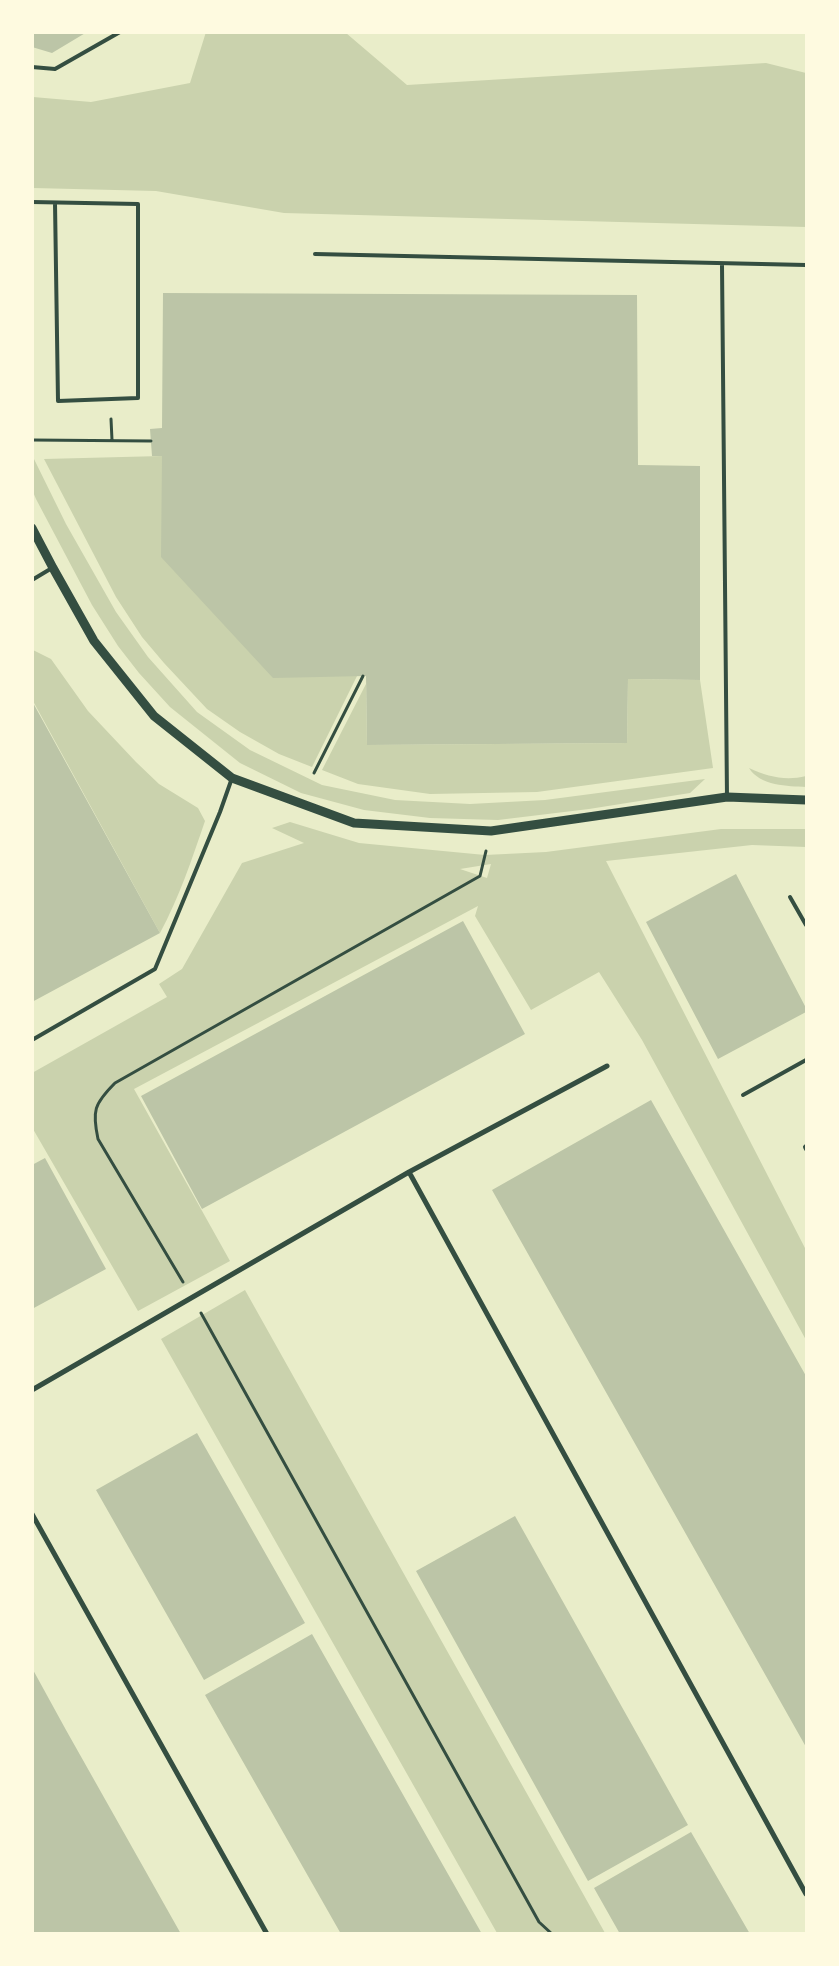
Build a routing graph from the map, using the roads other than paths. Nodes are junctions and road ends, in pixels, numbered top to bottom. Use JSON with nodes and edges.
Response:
{"nodes":[{"id":1,"x":120,"y":32,"type":"edge"},
{"id":2,"x":32,"y":67,"type":"edge"},
{"id":3,"x":32,"y":202,"type":"edge"},
{"id":4,"x":55,"y":203,"type":"junction"},
{"id":5,"x":316,"y":254,"type":"dead end"},
{"id":6,"x":722,"y":265,"type":"junction"},
{"id":7,"x":806,"y":265,"type":"edge"},
{"id":8,"x":32,"y":528,"type":"edge"},
{"id":9,"x":53,"y":568,"type":"junction"},
{"id":10,"x":32,"y":580,"type":"edge"},
{"id":11,"x":232,"y":778,"type":"junction"},
{"id":12,"x":727,"y":797,"type":"junction"},
{"id":13,"x":806,"y":800,"type":"edge"},
{"id":14,"x":790,"y":897,"type":"dead end"},
{"id":15,"x":806,"y":926,"type":"edge"},
{"id":16,"x":32,"y":1040,"type":"edge"},
{"id":17,"x":806,"y":1060,"type":"edge"},
{"id":18,"x":606,"y":1066,"type":"dead end"},
{"id":19,"x":743,"y":1095,"type":"dead end"},
{"id":20,"x":409,"y":1172,"type":"junction"},
{"id":21,"x":32,"y":1390,"type":"edge"},
{"id":22,"x":32,"y":1514,"type":"edge"},
{"id":23,"x":806,"y":1894,"type":"edge"},
{"id":24,"x":266,"y":1934,"type":"edge"}],
"edges":[{"from":1,"to":2,"type":"lane"},
{"from":3,"to":4,"type":"lane"},
{"from":4,"to":4,"type":"lane"},
{"from":5,"to":6,"type":"lane"},
{"from":6,"to":7,"type":"lane"},
{"from":6,"to":12,"type":"lane"},
{"from":8,"to":9,"type":"street"},
{"from":9,"to":10,"type":"lane"},
{"from":9,"to":11,"type":"street"},
{"from":11,"to":12,"type":"street"},
{"from":11,"to":16,"type":"lane"},
{"from":12,"to":13,"type":"street"},
{"from":14,"to":15,"type":"lane"},
{"from":17,"to":19,"type":"lane"},
{"from":18,"to":20,"type":"street"},
{"from":20,"to":21,"type":"street"},
{"from":20,"to":23,"type":"street"},
{"from":22,"to":24,"type":"street"}]}
